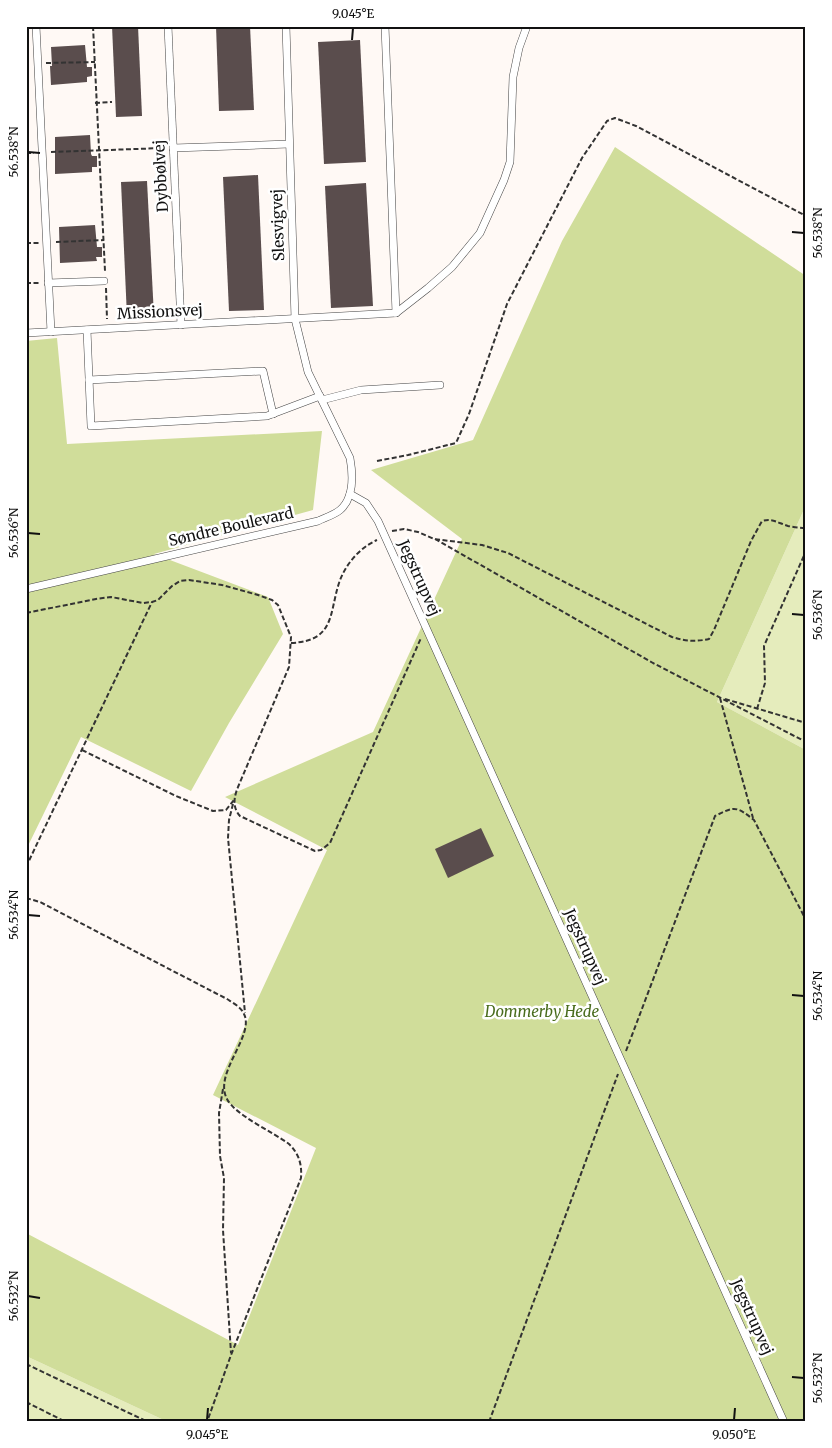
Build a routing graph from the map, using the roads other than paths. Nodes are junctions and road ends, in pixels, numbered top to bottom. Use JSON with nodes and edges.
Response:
{"nodes":[{"id":1,"x":36,"y":26,"type":"edge"},
{"id":2,"x":168,"y":26,"type":"edge"},
{"id":3,"x":286,"y":26,"type":"edge"},
{"id":4,"x":385,"y":26,"type":"edge"},
{"id":5,"x":527,"y":26,"type":"edge"},
{"id":6,"x":289,"y":144,"type":"junction"},
{"id":7,"x":173,"y":148,"type":"junction"},
{"id":8,"x":105,"y":281,"type":"road end"},
{"id":9,"x":48,"y":284,"type":"junction"},
{"id":10,"x":396,"y":313,"type":"junction"},
{"id":11,"x":295,"y":319,"type":"junction"},
{"id":12,"x":181,"y":325,"type":"junction"},
{"id":13,"x":88,"y":330,"type":"junction"},
{"id":14,"x":51,"y":332,"type":"junction"},
{"id":15,"x":26,"y":333,"type":"edge"},
{"id":16,"x":89,"y":380,"type":"junction"},
{"id":17,"x":440,"y":385,"type":"dead end"},
{"id":18,"x":321,"y":398,"type":"junction"},
{"id":19,"x":273,"y":414,"type":"junction"},
{"id":20,"x":350,"y":494,"type":"junction"},
{"id":21,"x":26,"y":589,"type":"edge"},
{"id":22,"x":784,"y":1422,"type":"edge"}],
"edges":[{"from":1,"to":9,"type":"lane"},
{"from":2,"to":7,"type":"lane","name":"Dybbølvej"},
{"from":3,"to":6,"type":"lane","name":"Slesvigvej"},
{"from":4,"to":10,"type":"lane"},
{"from":5,"to":10,"type":"lane"},
{"from":6,"to":7,"type":"lane"},
{"from":6,"to":11,"type":"lane","name":"Slesvigvej"},
{"from":7,"to":12,"type":"lane","name":"Dybbølvej"},
{"from":8,"to":9,"type":"lane"},
{"from":9,"to":14,"type":"lane"},
{"from":10,"to":11,"type":"lane","name":"Missionsvej"},
{"from":11,"to":12,"type":"lane","name":"Missionsvej"},
{"from":11,"to":18,"type":"lane","name":"Slesvigvej"},
{"from":12,"to":13,"type":"lane","name":"Missionsvej"},
{"from":13,"to":14,"type":"lane","name":"Missionsvej"},
{"from":13,"to":16,"type":"lane"},
{"from":14,"to":15,"type":"lane","name":"Missionsvej"},
{"from":16,"to":19,"type":"lane"},
{"from":16,"to":19,"type":"lane"},
{"from":17,"to":18,"type":"lane"},
{"from":18,"to":19,"type":"lane"},
{"from":18,"to":20,"type":"lane","name":"Slesvigvej"},
{"from":20,"to":21,"type":"lane","name":"Søndre Boulevard"},
{"from":20,"to":22,"type":"lane","name":"Jegstrupvej"}]}
